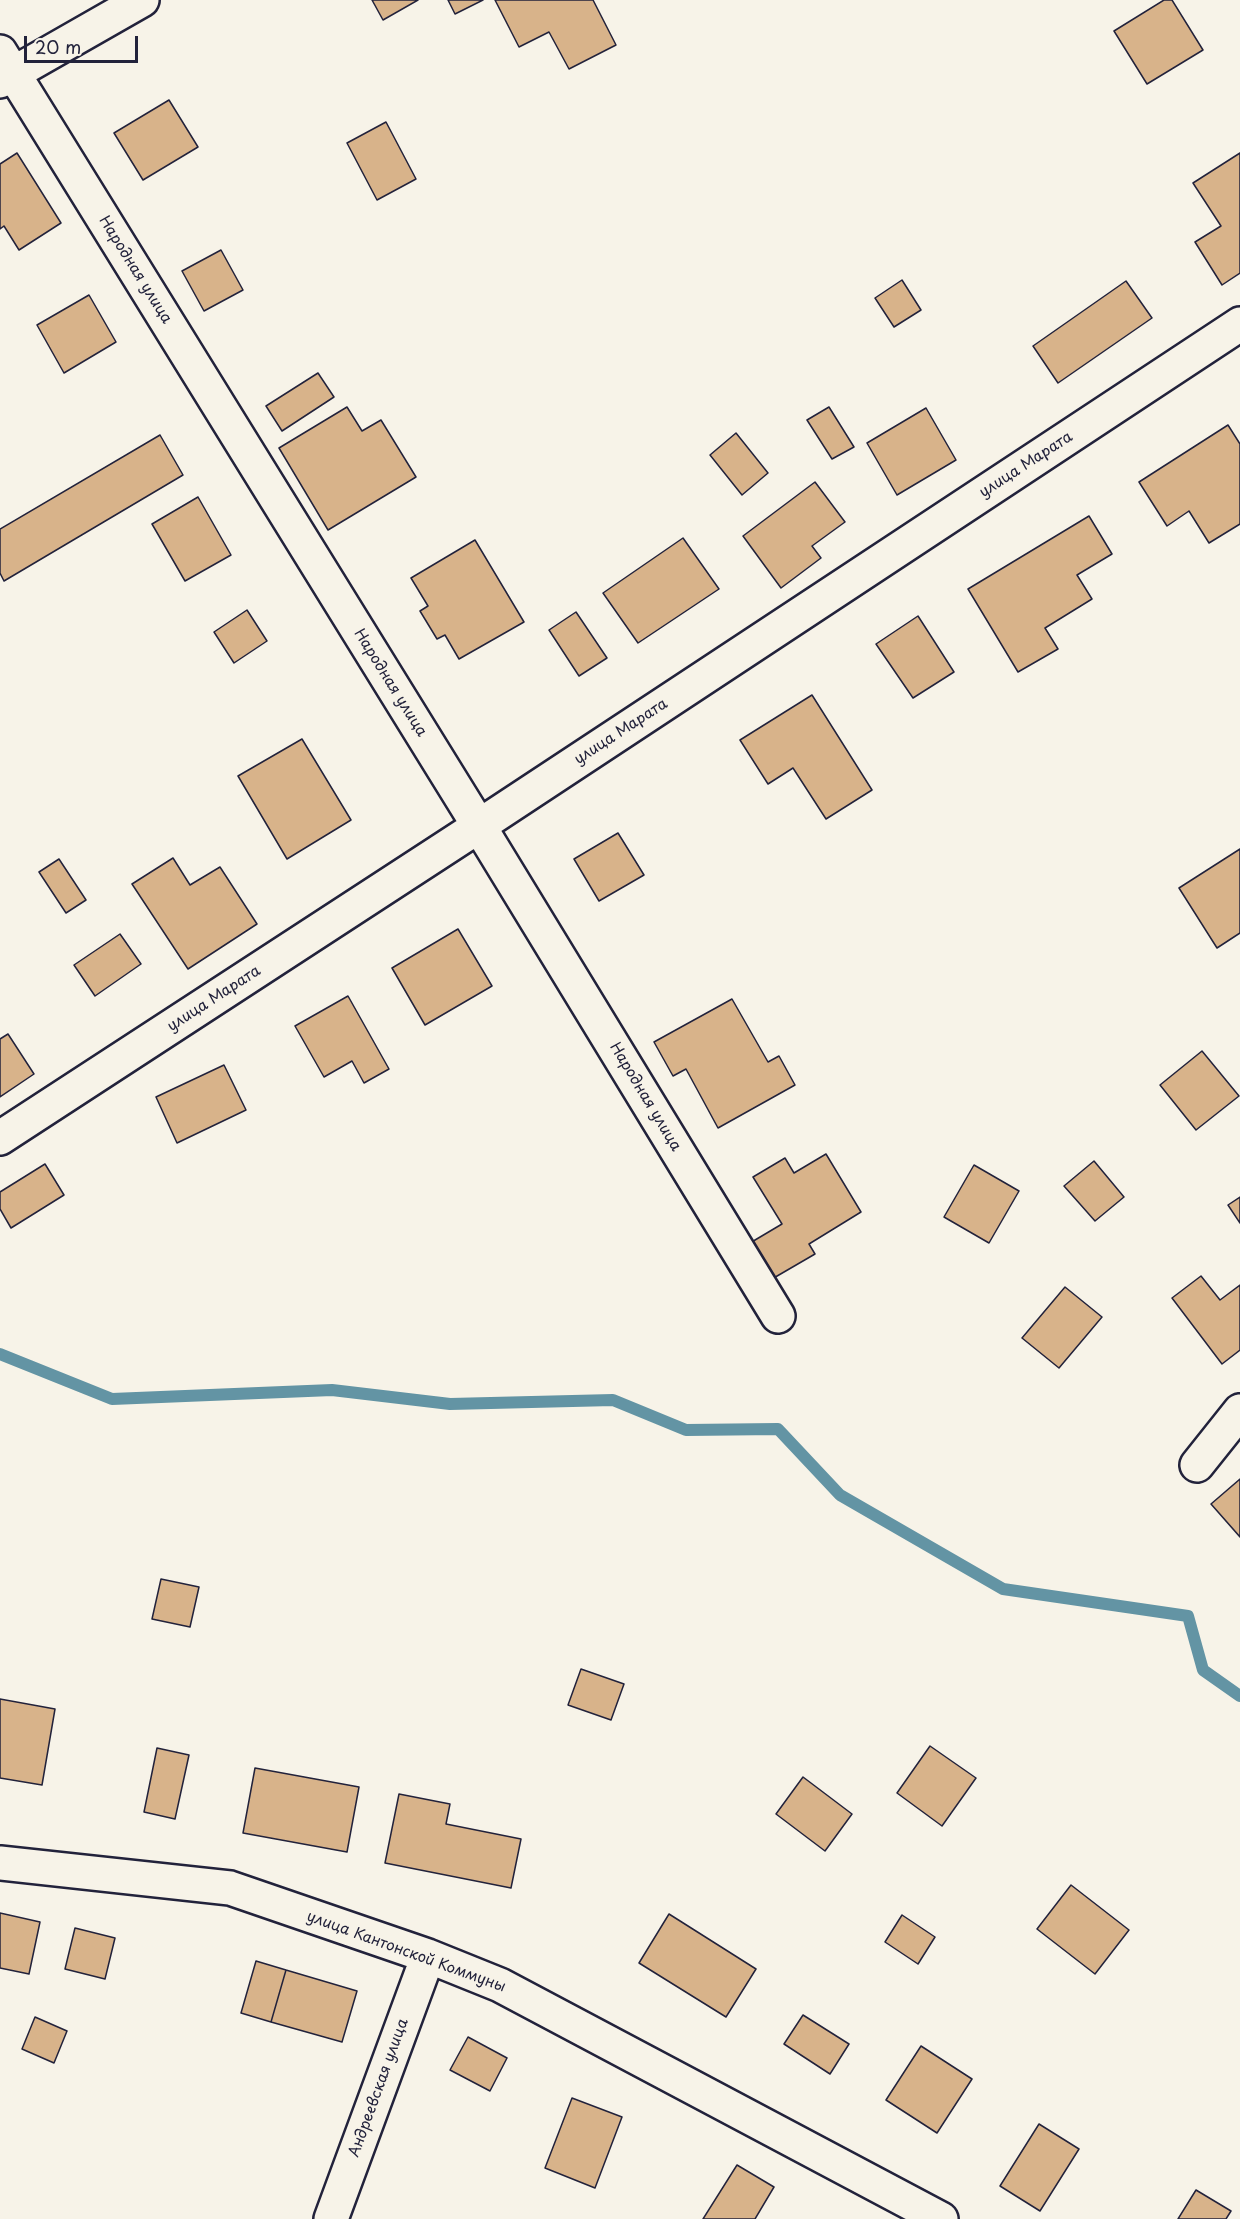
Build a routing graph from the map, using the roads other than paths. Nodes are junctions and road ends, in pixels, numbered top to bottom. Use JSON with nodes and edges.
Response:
{"nodes":[{"id":1,"x":142,"y":0,"type":"edge"},
{"id":2,"x":4,"y":69,"type":"edge"},
{"id":3,"x":1240,"y":324,"type":"edge"},
{"id":4,"x":479,"y":826,"type":"junction"},
{"id":5,"x":0,"y":1138,"type":"edge"},
{"id":6,"x":778,"y":1316,"type":"dead end"},
{"id":7,"x":1240,"y":1411,"type":"edge"},
{"id":8,"x":1197,"y":1465,"type":"dead end"},
{"id":9,"x":0,"y":1863,"type":"edge"},
{"id":10,"x":428,"y":1956,"type":"junction"},
{"id":11,"x":331,"y":2219,"type":"edge"},
{"id":12,"x":941,"y":2219,"type":"edge"}],
"edges":[{"from":1,"to":2,"type":"street"},
{"from":2,"to":4,"type":"street","name":"Народная улица"},
{"from":3,"to":4,"type":"street","name":"улица Марата"},
{"from":4,"to":5,"type":"street","name":"улица Марата"},
{"from":4,"to":6,"type":"street","name":"Народная улица"},
{"from":7,"to":8,"type":"street"},
{"from":9,"to":10,"type":"street","name":"улица Кантонской Коммуны"},
{"from":10,"to":11,"type":"street","name":"Андреевская улица"},
{"from":10,"to":12,"type":"street","name":"улица Кантонской Коммуны"}]}
